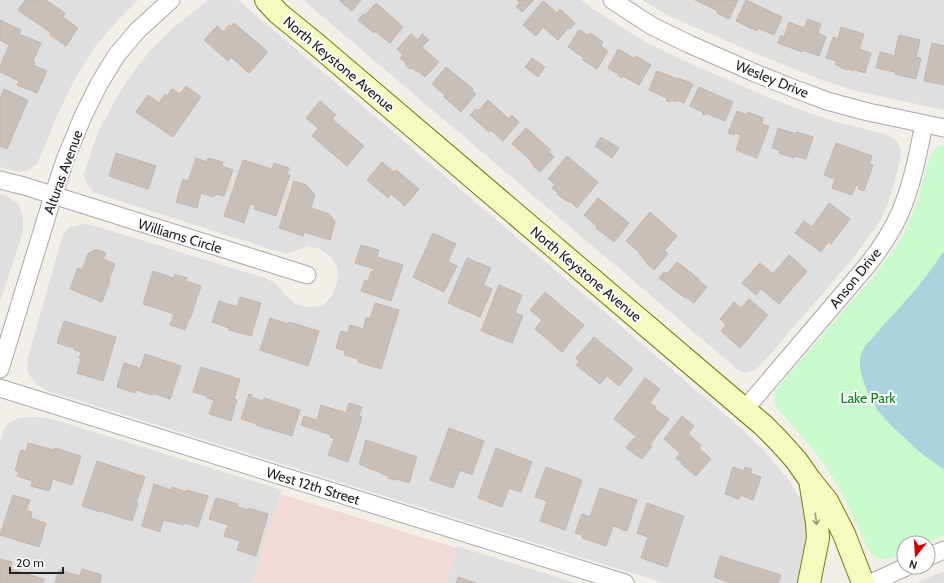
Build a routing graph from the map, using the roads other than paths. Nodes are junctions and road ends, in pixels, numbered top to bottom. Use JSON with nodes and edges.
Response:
{"nodes":[{"id":1,"x":171,"y":0,"type":"edge"},
{"id":2,"x":266,"y":0,"type":"edge"},
{"id":3,"x":612,"y":0,"type":"edge"},
{"id":4,"x":924,"y":124,"type":"junction"},
{"id":5,"x":944,"y":128,"type":"edge"},
{"id":6,"x":0,"y":180,"type":"edge"},
{"id":7,"x":53,"y":196,"type":"junction"},
{"id":8,"x":307,"y":276,"type":"dead end"},
{"id":9,"x":0,"y":369,"type":"edge"},
{"id":10,"x":0,"y":388,"type":"edge"},
{"id":11,"x":745,"y":409,"type":"junction"},
{"id":12,"x":810,"y":480,"type":"junction"},
{"id":13,"x":896,"y":572,"type":"edge"},
{"id":14,"x":625,"y":583,"type":"edge"},
{"id":15,"x":809,"y":583,"type":"edge"},
{"id":16,"x":863,"y":583,"type":"edge"},
{"id":17,"x":871,"y":583,"type":"edge"}],
"edges":[{"from":1,"to":7,"type":"street","name":"Alturas Avenue"},
{"from":2,"to":11,"type":"street","name":"North Keystone Avenue"},
{"from":3,"to":4,"type":"street","name":"Wesley Drive"},
{"from":4,"to":5,"type":"street","name":"Wesley Drive"},
{"from":4,"to":11,"type":"street","name":"Anson Drive"},
{"from":6,"to":7,"type":"street","name":"Williams Circle"},
{"from":7,"to":8,"type":"street","name":"Williams Circle"},
{"from":7,"to":9,"type":"street","name":"Alturas Avenue"},
{"from":10,"to":14,"type":"street","name":"West 12th Street"},
{"from":11,"to":12,"type":"street","name":"North Keystone Avenue"},
{"from":12,"to":15,"type":"street","one_way":true},
{"from":12,"to":16,"type":"street","name":"North Keystone Avenue"},
{"from":13,"to":17,"type":"street"}]}
